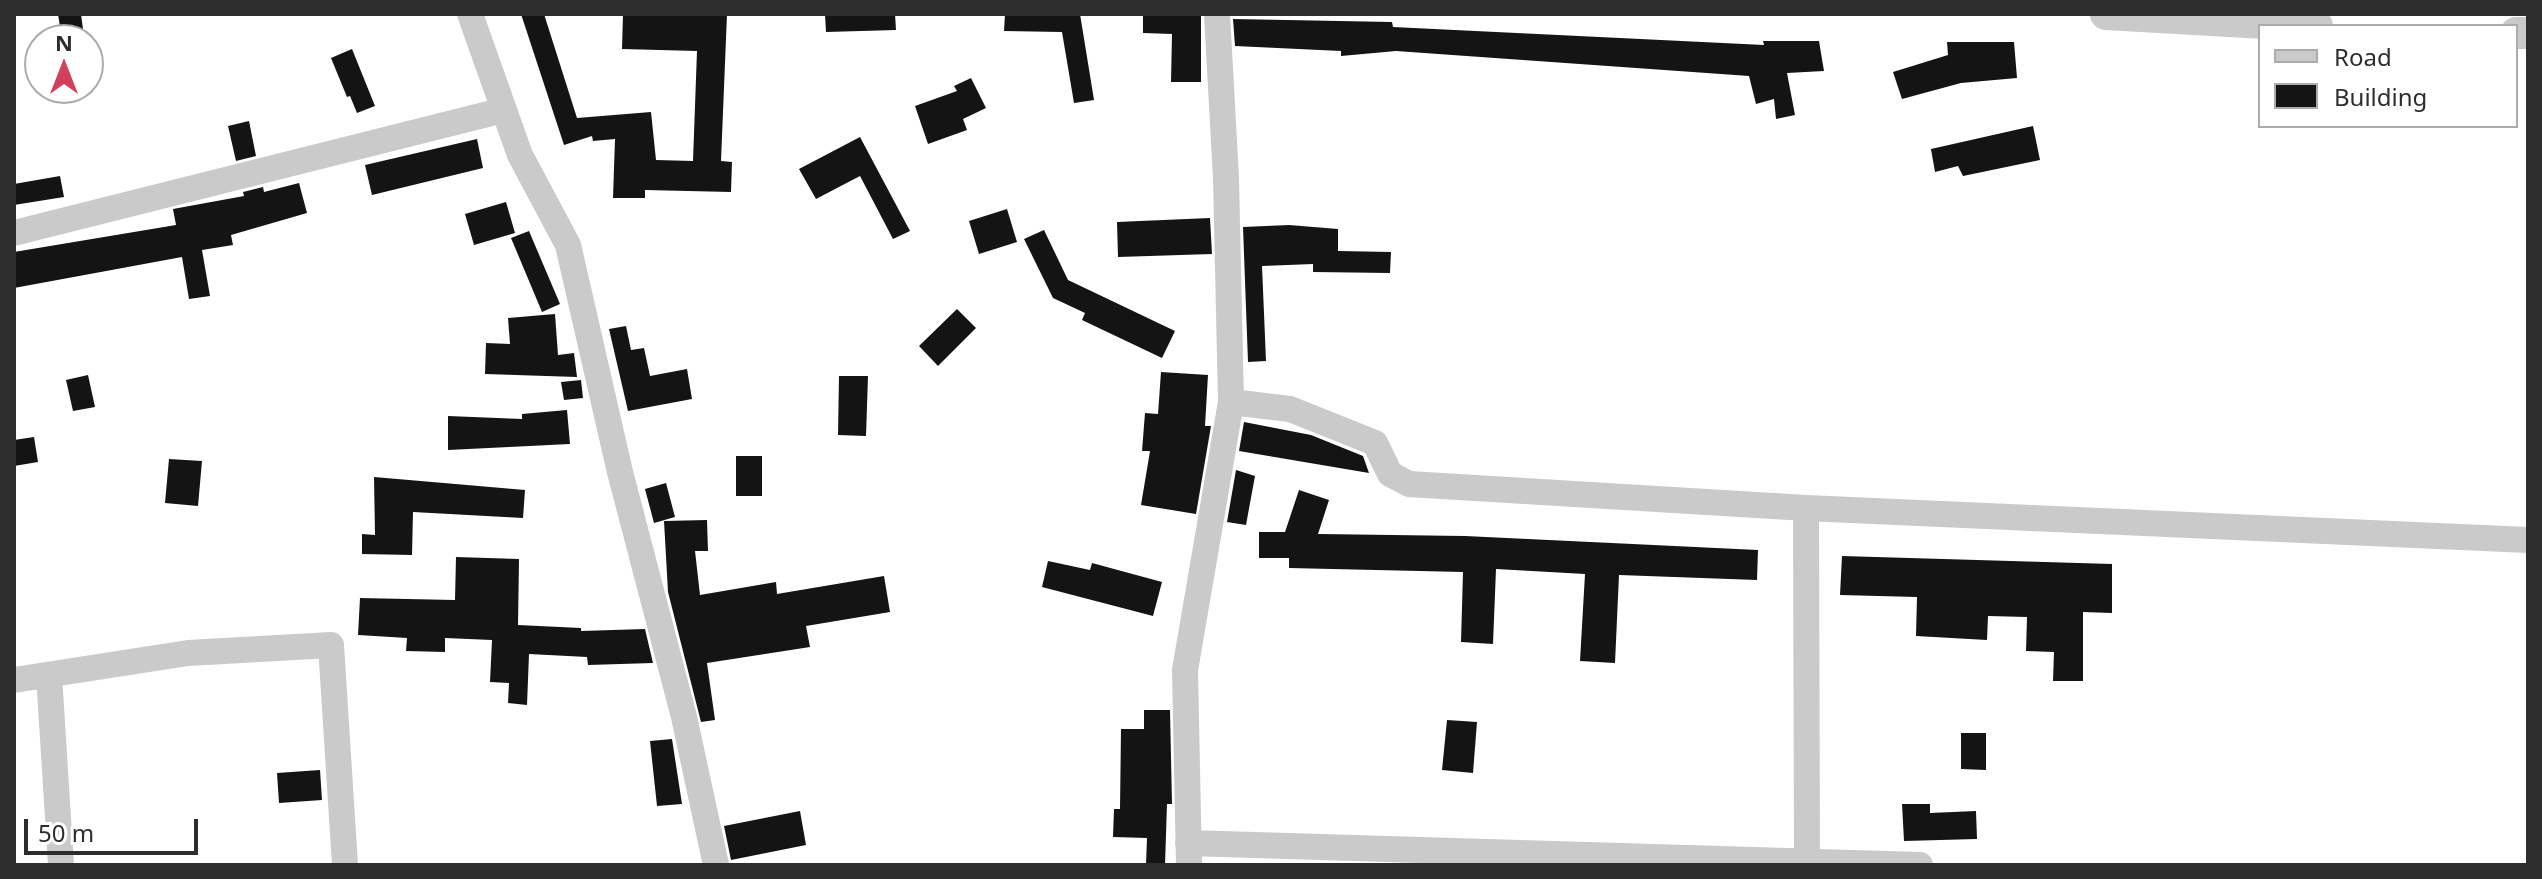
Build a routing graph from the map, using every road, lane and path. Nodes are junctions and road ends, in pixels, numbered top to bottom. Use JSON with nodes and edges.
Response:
{"nodes":[{"id":1,"x":470,"y":14,"type":"edge"},
{"id":2,"x":1217,"y":14,"type":"edge"},
{"id":3,"x":2106,"y":14,"type":"edge"},
{"id":4,"x":2282,"y":24,"type":"edge"},
{"id":5,"x":504,"y":110,"type":"junction"},
{"id":6,"x":14,"y":233,"type":"edge"},
{"id":7,"x":1231,"y":402,"type":"junction"},
{"id":8,"x":1806,"y":508,"type":"junction"},
{"id":9,"x":2528,"y":540,"type":"edge"},
{"id":10,"x":49,"y":675,"type":"junction"},
{"id":11,"x":14,"y":680,"type":"edge"},
{"id":12,"x":1188,"y":854,"type":"edge"},
{"id":13,"x":1807,"y":862,"type":"edge"},
{"id":14,"x":61,"y":865,"type":"edge"},
{"id":15,"x":345,"y":865,"type":"edge"},
{"id":16,"x":716,"y":865,"type":"edge"},
{"id":17,"x":1920,"y":865,"type":"edge"}],
"edges":[{"from":1,"to":5,"type":"street"},
{"from":2,"to":7,"type":"street"},
{"from":3,"to":4,"type":"street"},
{"from":5,"to":6,"type":"street"},
{"from":5,"to":16,"type":"street"},
{"from":7,"to":8,"type":"street"},
{"from":7,"to":12,"type":"street"},
{"from":8,"to":9,"type":"street"},
{"from":8,"to":13,"type":"street"},
{"from":10,"to":11,"type":"street"},
{"from":10,"to":14,"type":"street"},
{"from":10,"to":15,"type":"street"},
{"from":12,"to":13,"type":"street"},
{"from":13,"to":17,"type":"street"}]}
